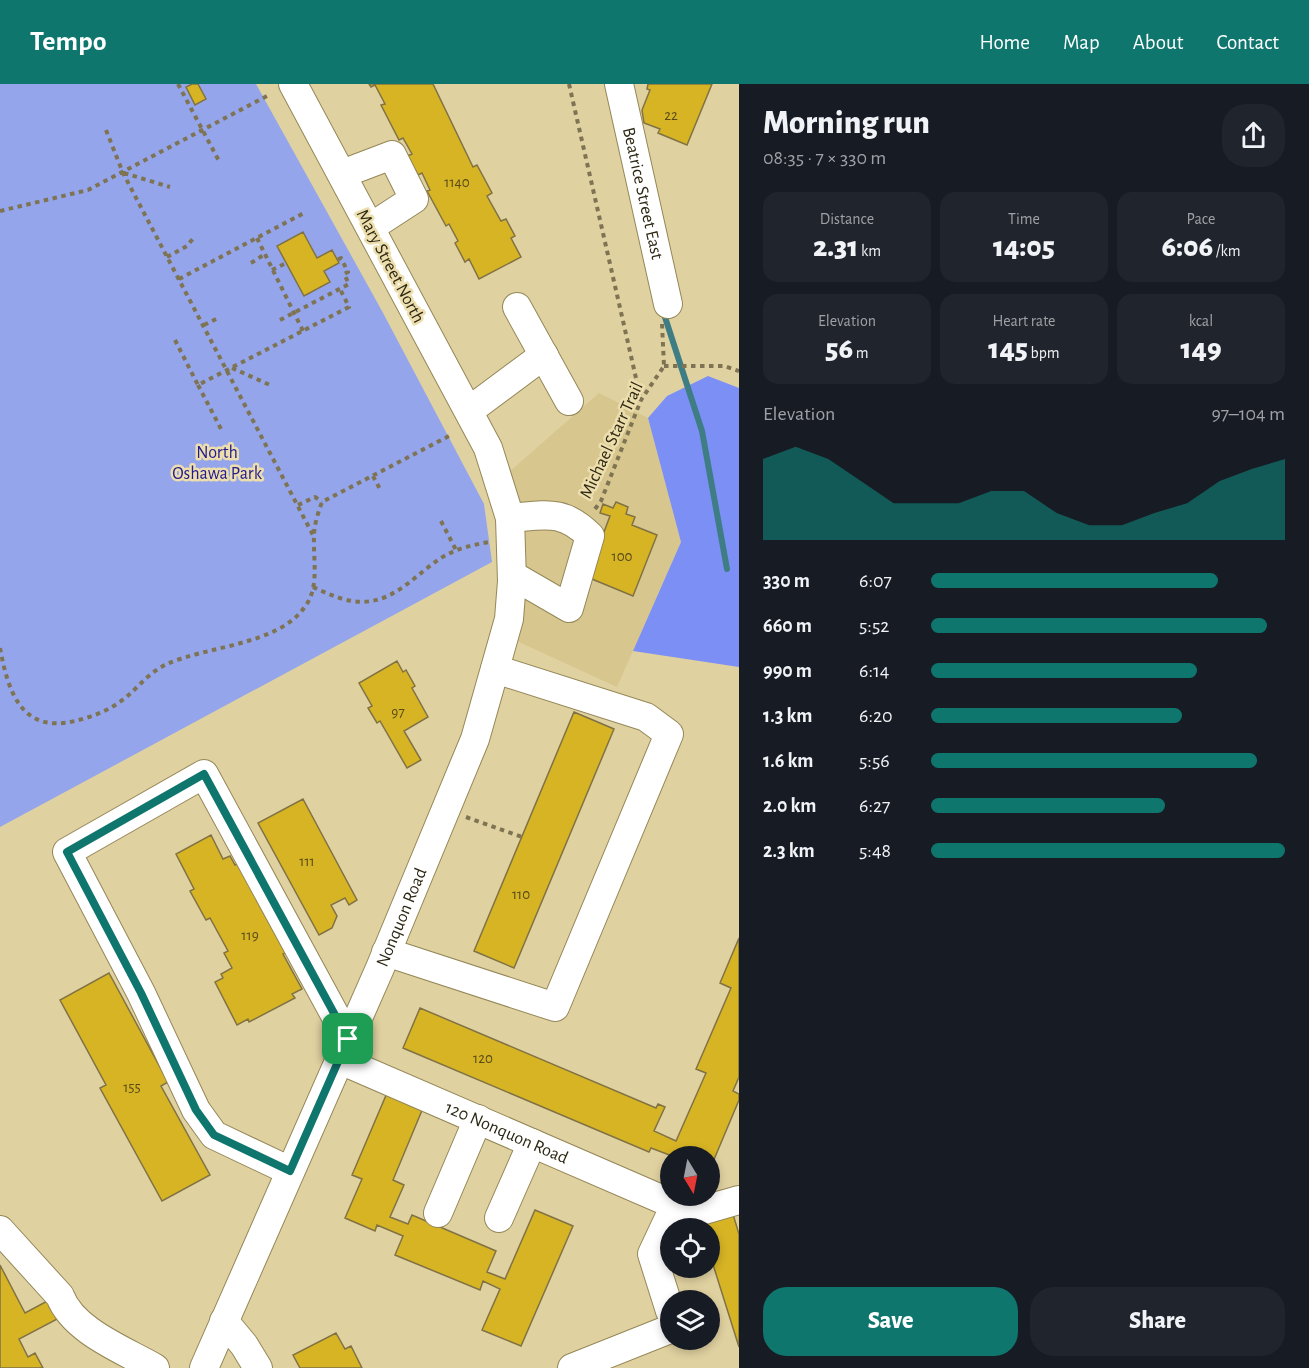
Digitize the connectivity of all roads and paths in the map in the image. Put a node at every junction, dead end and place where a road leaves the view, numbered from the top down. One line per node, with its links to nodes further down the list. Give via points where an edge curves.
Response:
1 (178, 84): 7 (path)
2 (293, 84): 10 (street, Mary Street North)
3 (569, 84): 39 (path)
4 (619, 84): 25 (street, Beatrice Street East)
5 (267, 96): 7 (path)
6 (106, 130): 9 (path)
7 (203, 130): 8 (path); 9 (path)
8 (219, 161)
9 (123, 173): 11 (path); 12 (path, via 88,190); 18 (path)
10 (342, 174): 14 (street, Mary Street North); 14 (street, via 392,155 414,199)
11 (170, 187)
12 (0, 211)
13 (304, 213): 16 (path)
14 (371, 227): 41 (street, Mary Street North)
15 (195, 236): 18 (path, via 188,246)
16 (257, 238): 17 (path); 23 (path)
17 (265, 254): 20 (path); 22 (path)
18 (167, 257): 23 (path)
19 (338, 261): 24 (path, via 341,258 348,272 344,274 349,284)
20 (250, 262)
21 (286, 263): 22 (path)
22 (272, 270): 27 (path)
23 (179, 279): 30 (path)
24 (340, 289): 27 (path); 31 (path, via 349,307)
25 (668, 304): 34 (path, via 661,316)
26 (517, 307): 33 (street)
27 (294, 313): 29 (path); 31 (path)
28 (220, 317): 30 (path)
29 (280, 320)
30 (204, 325): 35 (path)
31 (303, 331): 35 (path)
32 (175, 340): 37 (path)
33 (544, 355): 40 (street); 41 (street)
34 (664, 366): 36 (path, via 724,366); 39 (path, Michael Starr Trail)
35 (230, 368): 37 (path); 38 (path); 48 (path)
36 (739, 371)
37 (198, 385): 42 (path)
38 (270, 385)
39 (641, 400): 50 (path, Michael Starr Trail, via 601,501 591,514)
40 (569, 401)
41 (470, 410): 44 (street, Mary Street North)
42 (221, 429)
43 (451, 435): 45 (path)
44 (488, 448): 49 (street, Nonquon Road)
45 (373, 476): 46 (path); 47 (path)
46 (381, 491)
47 (322, 502): 48 (path, via 315,497); 52 (path)
48 (298, 505): 52 (path)
49 (510, 518): 50 (street, via 546,515); 55 (street, Nonquon Road)
50 (574, 520): 55 (street, via 590,536 569,608)
51 (441, 521): 54 (path)
52 (314, 536): 56 (path)
53 (492, 541): 54 (path)
54 (456, 550): 56 (path, via 383,599 351,601)
55 (512, 574): 58 (street, Nonquon Road, via 509,619)
56 (313, 587): 57 (path, via 297,618 282,628 167,664 147,675 122,701 67,723 49,724 29,716 14,699)
57 (0, 648)
58 (495, 669): 59 (street, Nonquon Road, via 475,740); 61 (street, via 646,717 669,734 555,1007)
59 (446, 809): 60 (path); 61 (street, Nonquon Road)
60 (522, 837)
61 (386, 952): 62 (street, Nonquon Road)
62 (344, 1049): 63 (street, 120 Nonquon Road); 65 (street, Nonquon Road); 65 (street, via 204,774 67,852 141,993 196,1110 214,1135)
63 (478, 1119): 64 (street, 120 Nonquon Road); 72 (street)
64 (532, 1143): 66 (street, 120 Nonquon Road); 73 (street)
65 (290, 1171): 76 (street, Nonquon Road)
66 (660, 1198)
67 (739, 1200): 68 (street, 120 Nonquon Road)
68 (720, 1205)
69 (675, 1206): 75 (street, via 652,1254)
70 (681, 1206): 71 (street, 120 Nonquon Road, via 704,1210)
71 (718, 1206)
72 (438, 1213)
73 (499, 1218)
74 (0, 1230): 78 (street, via 60,1296 65,1310 90,1330)
75 (663, 1290)
76 (224, 1321): 79 (street, Nonquon Road); 80 (street)
77 (660, 1333): 81 (street)
78 (155, 1368)
79 (204, 1368)
80 (258, 1368)
81 (572, 1368)

